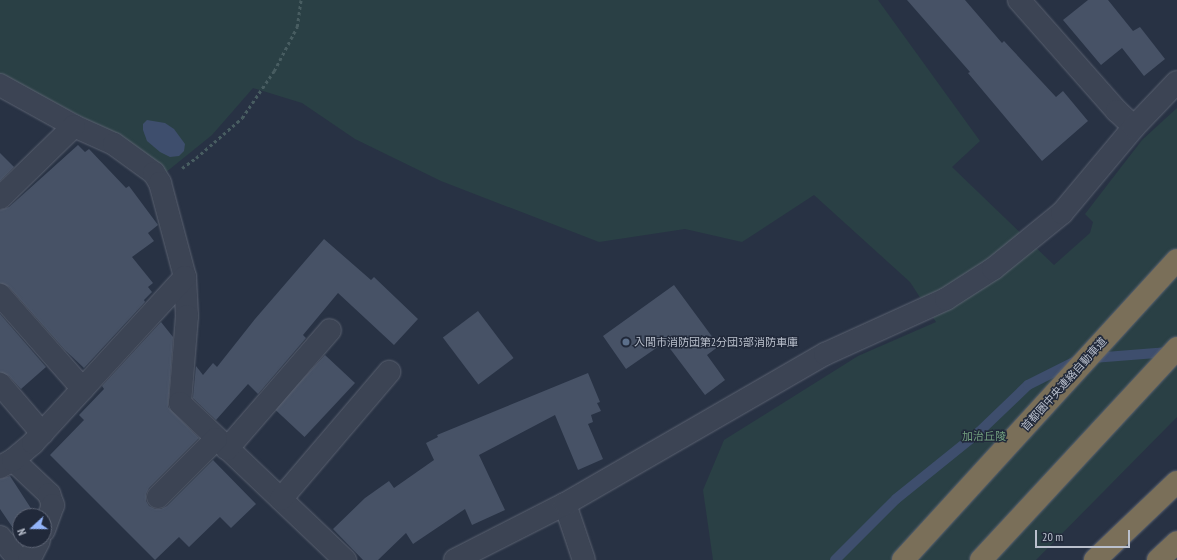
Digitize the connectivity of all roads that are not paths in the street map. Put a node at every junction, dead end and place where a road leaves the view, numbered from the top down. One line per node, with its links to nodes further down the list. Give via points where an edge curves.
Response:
1 (1019, 0): 5 (street)
2 (1177, 82): 5 (street)
3 (0, 85): 4 (street)
4 (74, 126): 6 (street); 8 (street, via 114,144 154,173 160,183)
5 (1134, 127): 21 (street, via 1062,213 993,270 946,299 825,354)
6 (0, 198)
7 (1177, 260): 31 (highway, 首都圏中央連絡自動車道)
8 (185, 277): 14 (street); 16 (street, via 186,316 180,403)
9 (0, 296): 14 (street)
10 (330, 330): 16 (street)
11 (1177, 348): 32 (highway)
12 (389, 372): 20 (street)
13 (0, 384): 15 (street)
14 (83, 389): 15 (street)
15 (42, 433): 17 (street)
16 (222, 444): 19 (street); 20 (street)
17 (6, 464): 22 (street, via 49,494)
18 (1177, 482): 33 (highway)
19 (158, 497)
20 (281, 499): 28 (street)
21 (565, 504): 29 (street); 30 (street)
22 (52, 508)
23 (0, 537): 26 (street)
24 (1177, 542): 34 (highway)
25 (35, 548): 27 (street)
26 (19, 560)
27 (29, 560)
28 (345, 560)
29 (455, 560)
30 (584, 560)
31 (902, 560)
32 (981, 560)
33 (1095, 560)
34 (1158, 560)

